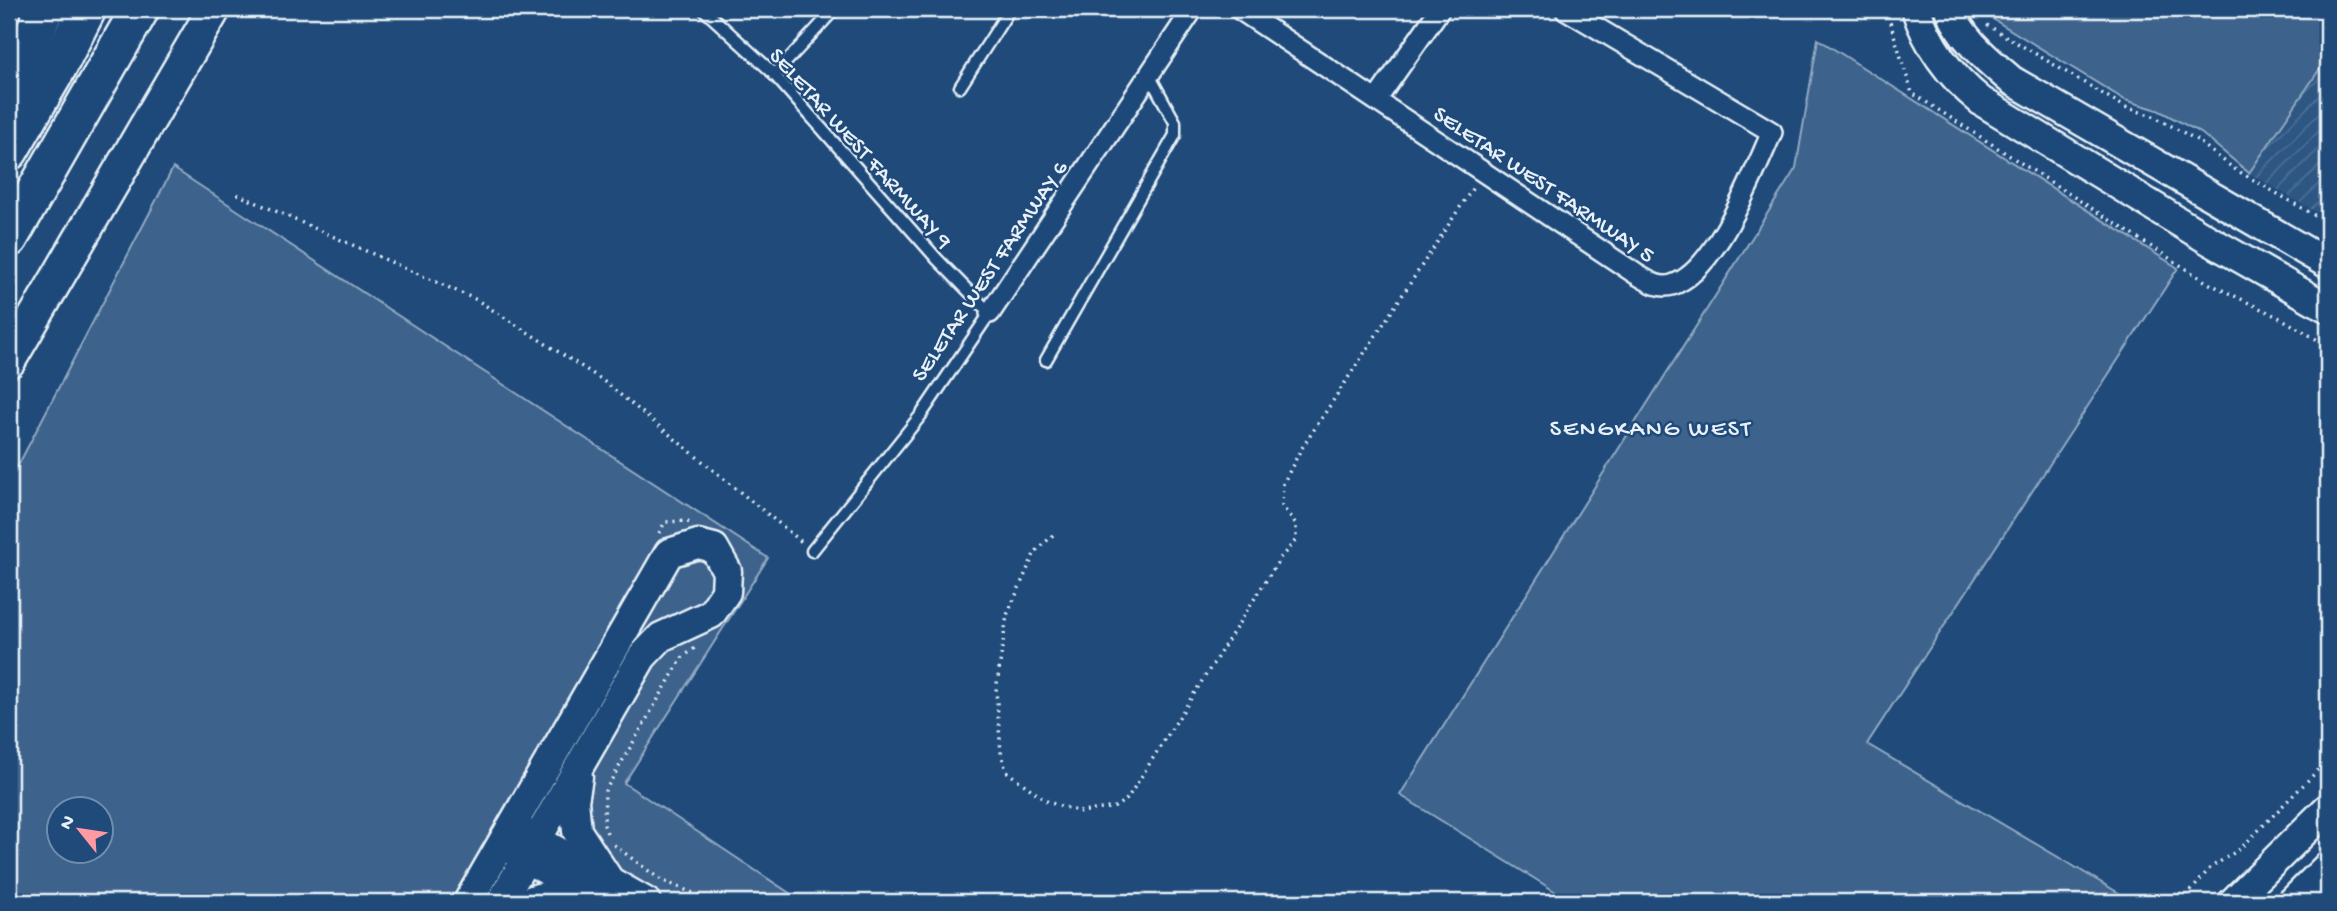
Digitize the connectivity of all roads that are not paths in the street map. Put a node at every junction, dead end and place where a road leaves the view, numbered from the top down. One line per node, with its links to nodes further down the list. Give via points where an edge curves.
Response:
1 (45, 9): 17 (highway)
2 (87, 9): 19 (highway)
3 (140, 9): 20 (highway)
4 (214, 9): 25 (main road)
5 (704, 9): 14 (lane, SELETAR WEST FARMWAY 9)
6 (835, 9): 14 (lane)
7 (1010, 9): 16 (lane)
8 (1193, 9): 15 (street, SELETAR WEST FARMWAY 6)
9 (1239, 9): 18 (street, SELETAR WEST FARMWAY 5)
10 (1440, 9): 18 (street)
11 (1565, 9): 18 (street, SELETAR WEST FARMWAY 5, via 1772,132 1739,206 1712,248 1699,267 1670,285 1656,285 1636,274)
12 (1916, 9): 22 (main road, via 1932,47 1981,101)
13 (1950, 9): 21 (main road, via 1971,43 2011,80)
14 (774, 75): 23 (lane, SELETAR WEST FARMWAY 9)
15 (1149, 75): 23 (street, SELETAR WEST FARMWAY 6); 24 (lane, via 1175,122 1175,135)
16 (960, 87)
17 (9, 88)
18 (1377, 99)
19 (9, 151)
20 (9, 238)
21 (2328, 264)
22 (2328, 308)
23 (990, 313): 26 (lane, SELETAR WEST FARMWAY 6, via 921,415)
24 (1046, 360)
25 (9, 361)
26 (812, 551)
27 (581, 764): 29 (main road, via 642,657 661,637 711,614 726,592 727,571 714,548 698,544 669,553); 30 (main road); 32 (main road, via 574,801 577,831)
28 (2328, 808): 37 (main road)
29 (506, 835): 30 (main road); 33 (main road)
30 (532, 849): 32 (main road); 34 (main road)
31 (2328, 866): 38 (main road)
32 (601, 893): 35 (main road); 36 (main road)
33 (468, 902)
34 (501, 902)
35 (527, 902)
36 (646, 902)
37 (2233, 902)
38 (2292, 902)

